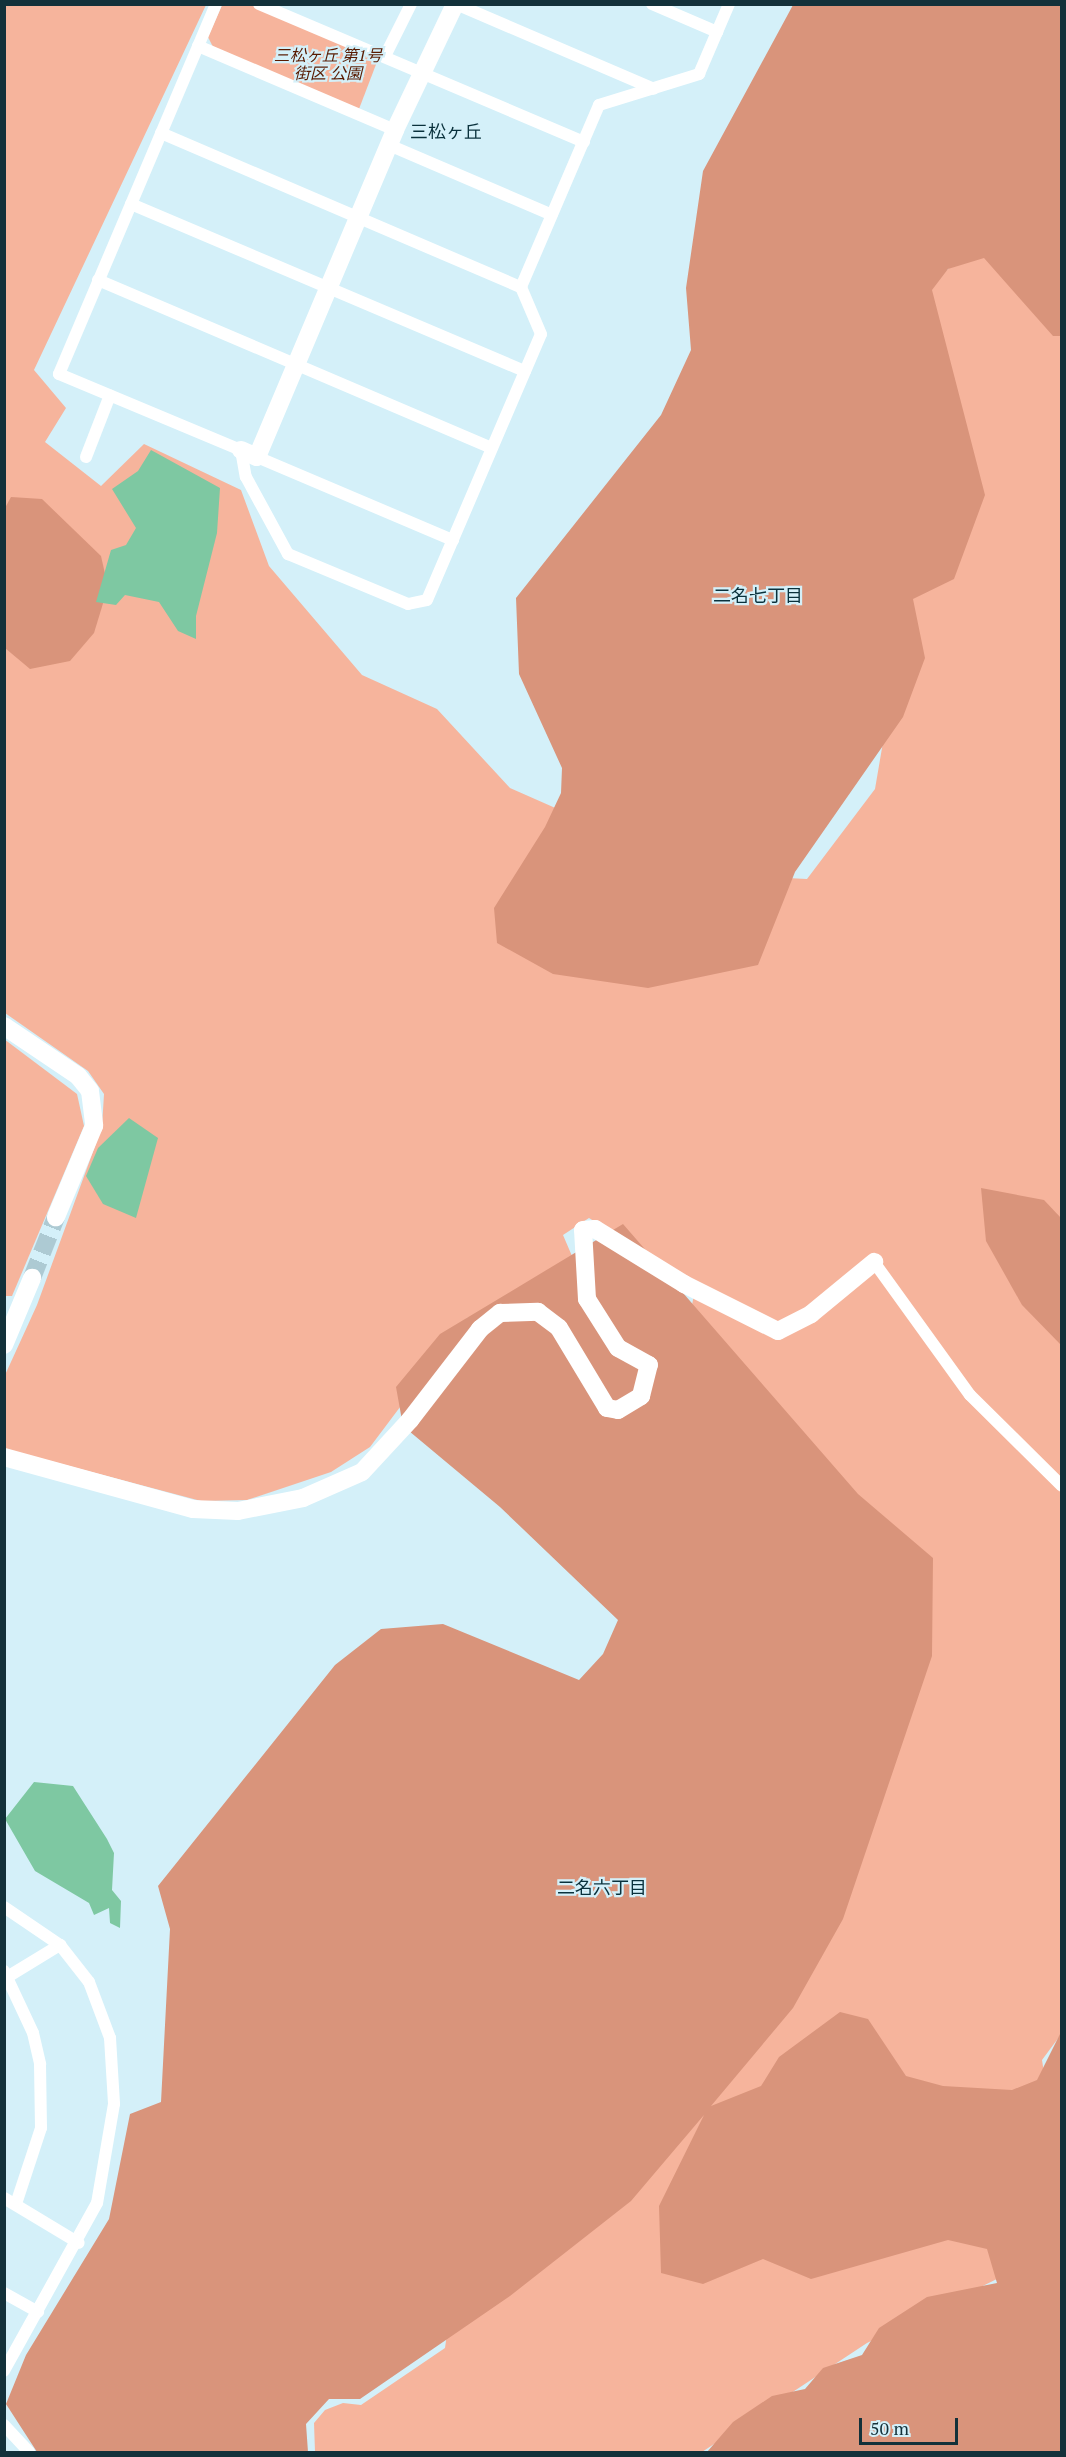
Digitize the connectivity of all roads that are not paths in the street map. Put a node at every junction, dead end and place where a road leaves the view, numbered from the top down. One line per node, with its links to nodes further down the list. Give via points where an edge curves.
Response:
1 (216, 4): 8 (street)
2 (259, 4): 9 (street)
3 (411, 4): 9 (street)
4 (455, 4): 10 (street); 11 (street)
5 (651, 4): 7 (street)
6 (729, 4): 7 (street)
7 (717, 32): 11 (street, via 699,74)
8 (198, 46): 12 (street); 13 (street)
9 (385, 56): 10 (street)
10 (422, 71): 13 (street); 14 (street)
11 (654, 88): 14 (street, via 599,105)
12 (161, 133): 15 (street); 17 (street)
13 (392, 137): 16 (street); 17 (street)
14 (584, 142): 16 (street)
15 (131, 204): 18 (street); 20 (street)
16 (552, 215): 19 (street)
17 (359, 218): 19 (street); 20 (street)
18 (98, 280): 21 (street); 23 (street, via 58,374)
19 (521, 287): 22 (street, via 541,334)
20 (328, 288): 21 (street); 22 (street)
21 (296, 365): 24 (street); 25 (street)
22 (525, 371): 24 (street)
23 (110, 395): 25 (street); 26 (street)
24 (492, 448): 27 (street)
25 (249, 453): 27 (street); 27 (street, via 246,477 288,554 408,604 427,600)
26 (86, 457)
27 (453, 540)
28 (4, 1026): 29 (street, via 78,1076 90,1091 94,1126)
29 (56, 1217)
30 (874, 1262): 33 (street, via 811,1314 778,1331 684,1284 595,1229 583,1230 587,1299 618,1348 649,1365 641,1396 618,1410 607,1408 592,1391 559,1328 538,1312 500,1313 480,1329 370,1465 345,1483 303,1498 238,1511 193,1509); 34 (street, via 970,1395)
31 (32, 1278): 32 (street)
32 (4, 1345)
33 (4, 1457)
34 (1062, 1486)
35 (4, 1907): 36 (street)
36 (60, 1945): 37 (street); 39 (street, via 95,1994 110,2038 113,2072 107,2167)
37 (6, 1975): 38 (street, via 33,2034 41,2076 41,2128)
38 (10, 2201): 39 (street)
39 (79, 2242): 41 (street)
40 (4, 2293): 41 (street)
41 (38, 2312): 42 (street)
42 (4, 2371)
43 (4, 2426): 44 (street)
44 (29, 2452)

